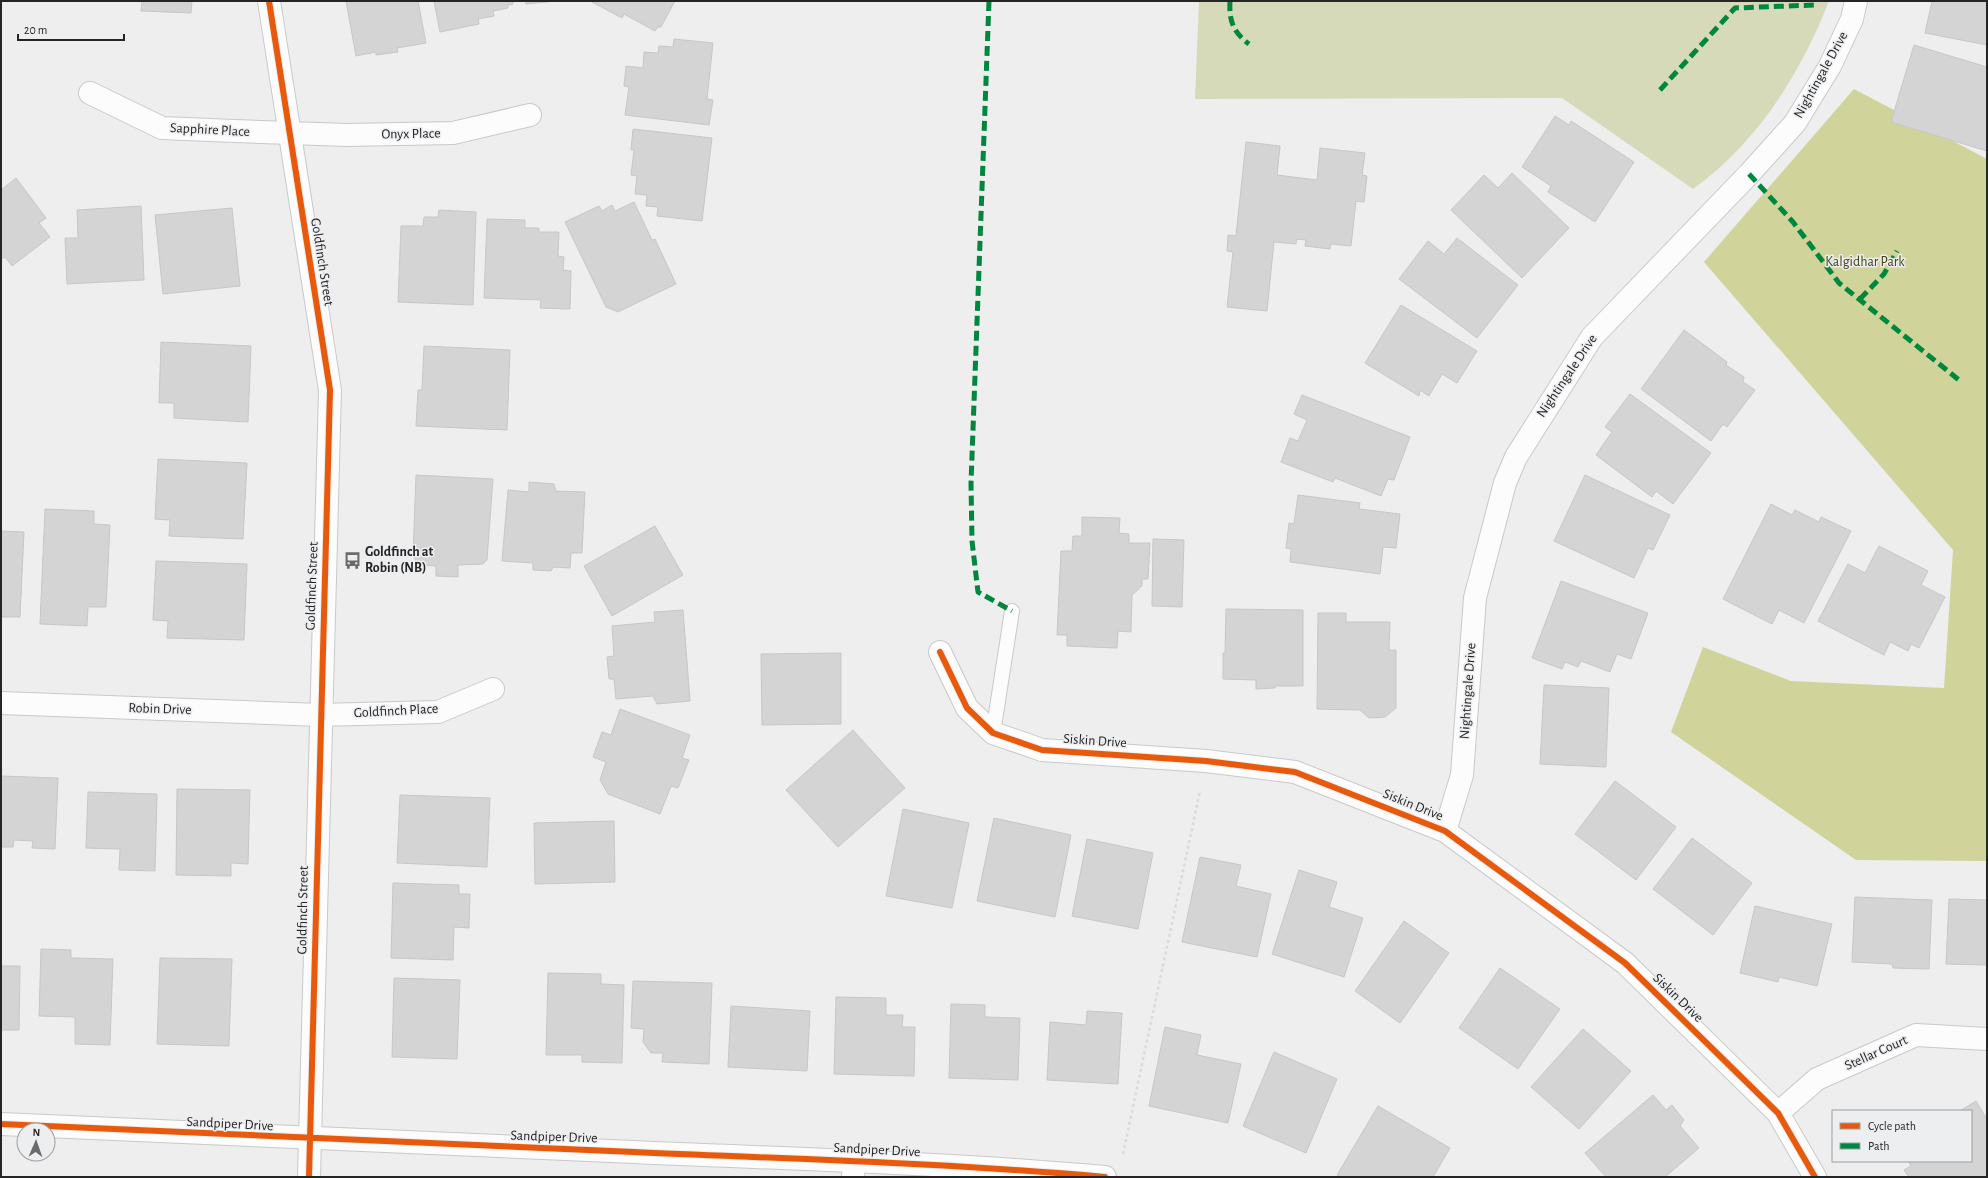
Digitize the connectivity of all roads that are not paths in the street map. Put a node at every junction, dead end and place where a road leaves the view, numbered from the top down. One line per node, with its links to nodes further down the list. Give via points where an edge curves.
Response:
1 (269, 1): 5 (street, Goldfinch Street)
2 (1856, 1): 12 (street, Nightingale Drive, via 1852,19 1830,66 1795,123 1592,337 1516,457 1505,483 1475,598 1462,775)
3 (90, 93): 5 (street, Sapphire Place, via 162,128)
4 (530, 115): 5 (street, Onyx Place, via 453,133)
5 (290, 134): 10 (street, Goldfinch Street, via 330,390)
6 (1012, 611): 11 (lane)
7 (940, 652): 11 (street, Siskin Drive, via 967,708)
8 (493, 689): 10 (street, Goldfinch Place, via 438,712)
9 (1, 703): 10 (street, Robin Drive)
10 (320, 714): 16 (street, Goldfinch Street)
11 (993, 733): 12 (street, Siskin Drive, via 1042,750 1206,761 1295,772)
12 (1445, 831): 14 (street, Siskin Drive, via 1625,963)
13 (1987, 1039): 14 (street, Stellar Court, via 1916,1035 1817,1079)
14 (1778, 1113): 20 (street, Siskin Drive)
15 (1, 1124): 16 (street, Sandpiper Drive)
16 (309, 1139): 17 (street, Sandpiper Drive); 18 (street, Goldfinch Street)
17 (853, 1169): 19 (street, Sandpiper Drive, via 1015,1169)
18 (309, 1177)
19 (1105, 1177)
20 (1815, 1177)

